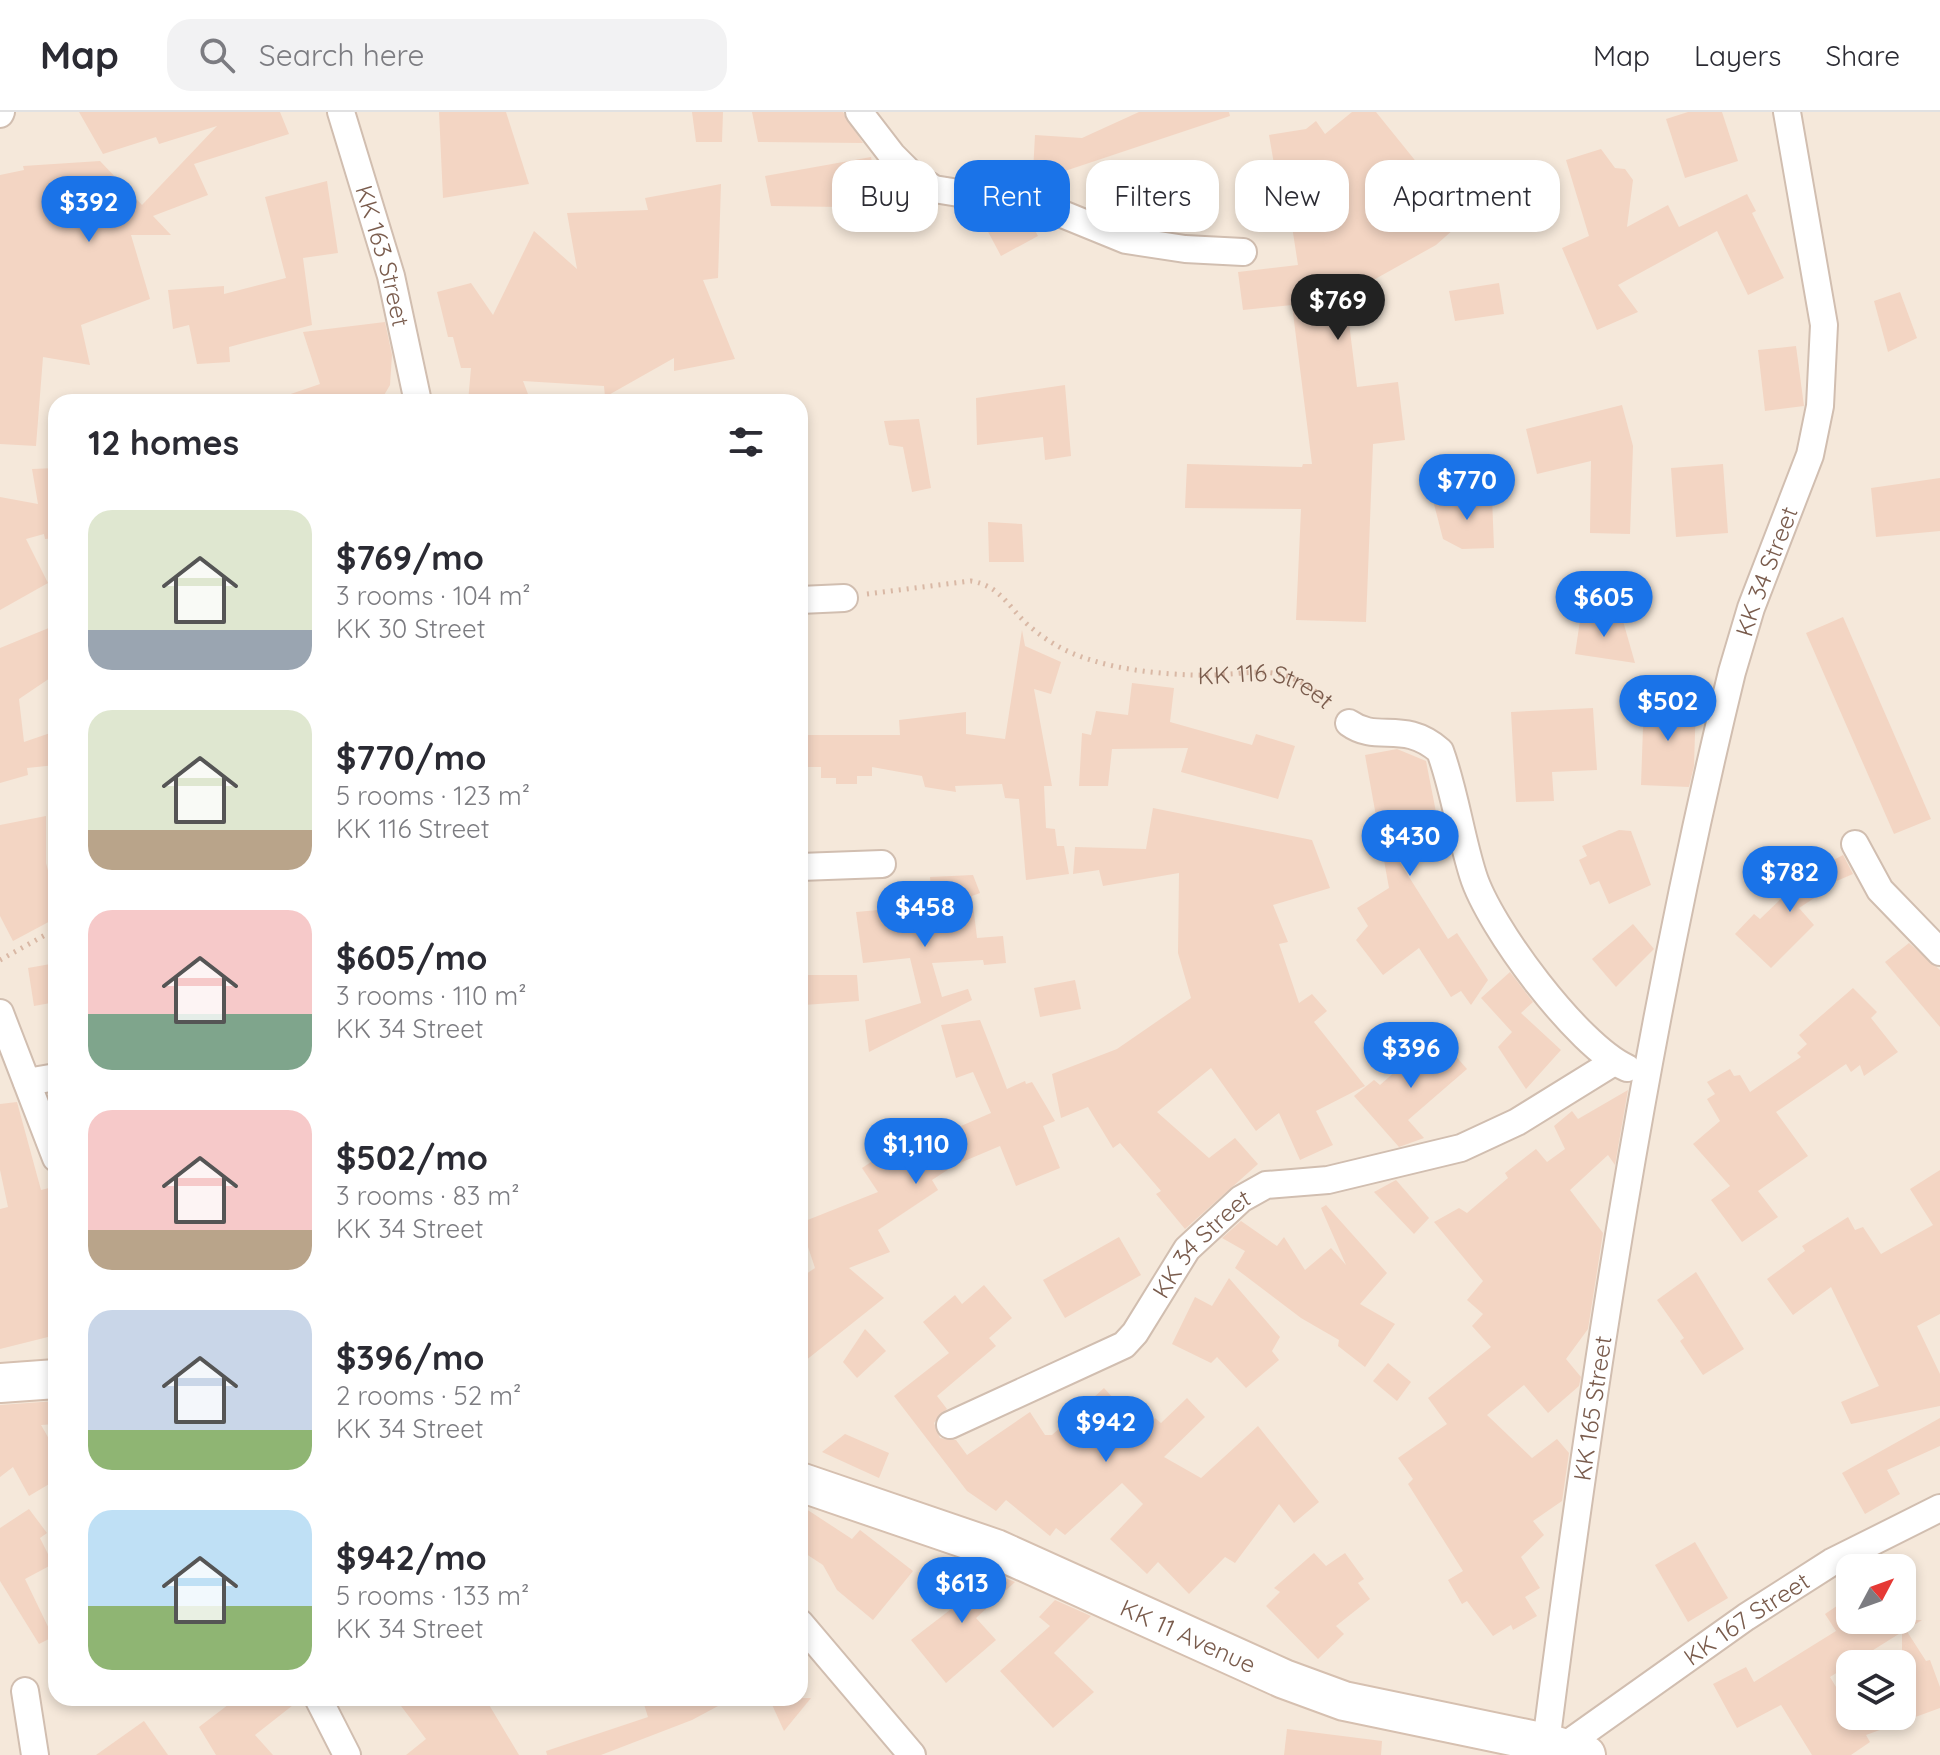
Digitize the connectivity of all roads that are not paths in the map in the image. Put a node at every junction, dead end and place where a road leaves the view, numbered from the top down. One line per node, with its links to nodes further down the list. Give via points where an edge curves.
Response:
1 (341, 112): 5 (street, KK 163 Street, via 391,276)
2 (859, 112): 4 (street, via 892,155 934,189 1045,207 1126,240)
3 (1787, 112): 15 (street, KK 34 Street, via 1824,325 1820,406 1810,455 1732,672)
4 (1243, 252)
5 (416, 394)
6 (844, 598): 7 (street)
7 (808, 600)
8 (1349, 723): 14 (street, KK 116 Street, via 1369,733 1394,730 1425,738 1440,751 1474,878 1495,921 1518,957)
9 (1855, 844): 12 (street, via 1880,890)
10 (882, 864): 11 (street)
11 (808, 867)
12 (1940, 952)
13 (0, 1013): 17 (street)
14 (1614, 1062): 15 (street, KK 116 Street); 21 (street, KK 34 Street, via 1517,1122 1461,1148 1328,1180 1266,1185 1241,1199 1187,1249 1124,1345)
15 (1645, 1076): 27 (street, KK 165 Street, via 1596,1371)
16 (48, 1078): 17 (street)
17 (27, 1082): 18 (street)
18 (48, 1137)
19 (48, 1380): 20 (main road)
20 (0, 1383)
21 (950, 1425)
22 (808, 1485): 27 (main road, KK 11 Avenue, via 996,1549 1344,1701)
23 (1940, 1508): 27 (street, KK 167 Street, via 1832,1562 1746,1617)
24 (808, 1632): 30 (street)
25 (25, 1691): 28 (street)
26 (322, 1706): 29 (street)
27 (1564, 1750)
28 (35, 1755)
29 (347, 1755)
30 (912, 1755)

